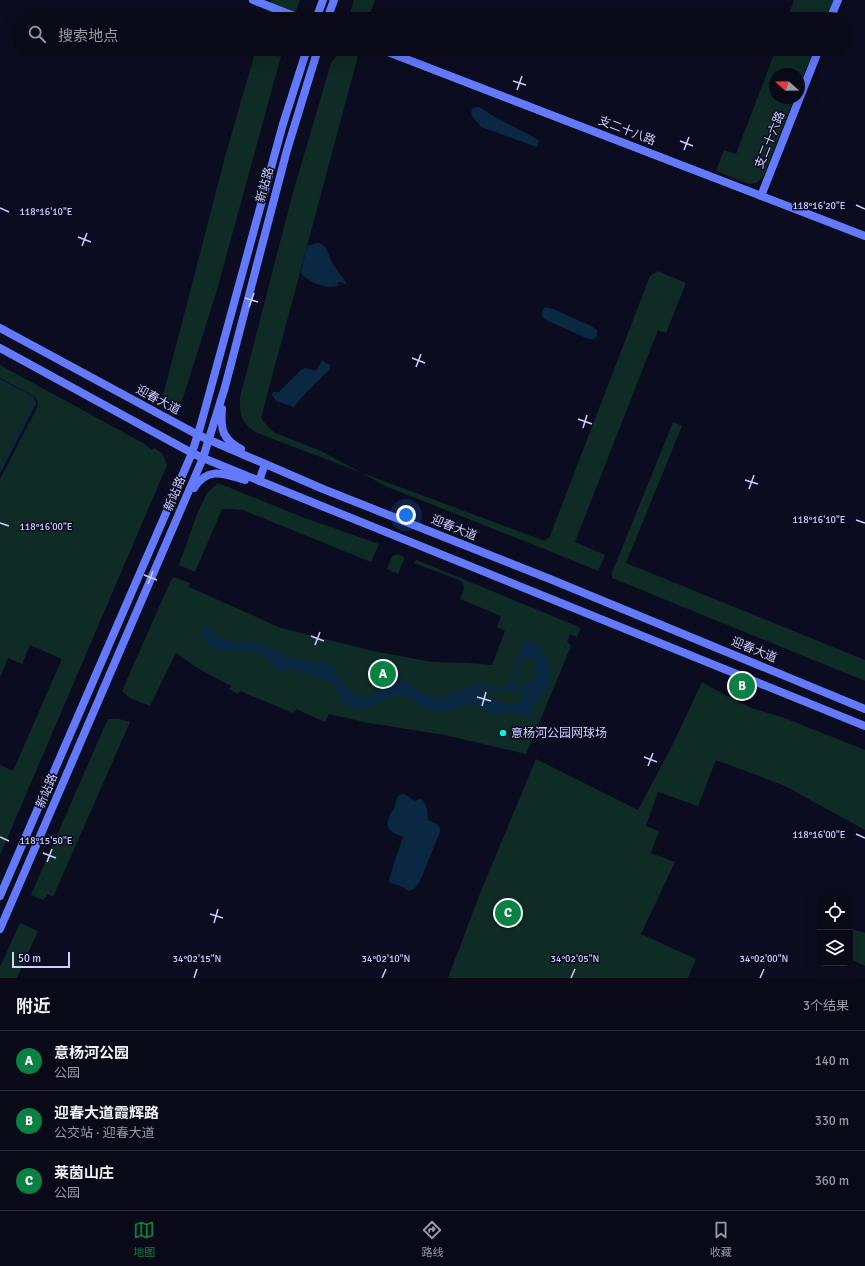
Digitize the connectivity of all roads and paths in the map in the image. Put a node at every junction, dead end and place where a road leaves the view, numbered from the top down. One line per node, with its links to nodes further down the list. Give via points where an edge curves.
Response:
1 (253, 0): 5 (street)
2 (323, 0): 6 (street)
3 (334, 0): 7 (street)
4 (838, 0): 8 (street)
5 (284, 12)
6 (319, 12)
7 (330, 12)
8 (833, 12)
9 (305, 56): 18 (street, 新站路, via 283,124)
10 (316, 56): 17 (street, 新站路, via 287,150)
11 (398, 56): 13 (street, 支二十八路)
12 (816, 56): 13 (street, 支二十六路)
13 (761, 196): 14 (street, 支二十八路)
14 (865, 236)
15 (0, 328): 18 (street, 迎春大道)
16 (0, 348): 20 (street)
17 (225, 387): 19 (street, 新站路); 24 (street, via 222,430 225,437 233,445)
18 (198, 435): 19 (street, 迎春大道); 20 (street, 新站路)
19 (210, 440): 21 (street, 新站路); 22 (street, 迎春大道)
20 (192, 453): 21 (street); 29 (street, 新站路)
21 (203, 458): 23 (street); 25 (street, 新站路)
22 (265, 464): 23 (street); 24 (street, 迎春大道)
23 (259, 480): 26 (street)
24 (323, 489): 27 (street, 迎春大道)
25 (183, 506): 26 (street, via 199,481 206,476 223,473); 30 (street, 新站路)
26 (328, 508): 28 (street)
27 (865, 709)
28 (865, 726)
29 (0, 896)
30 (0, 929)

